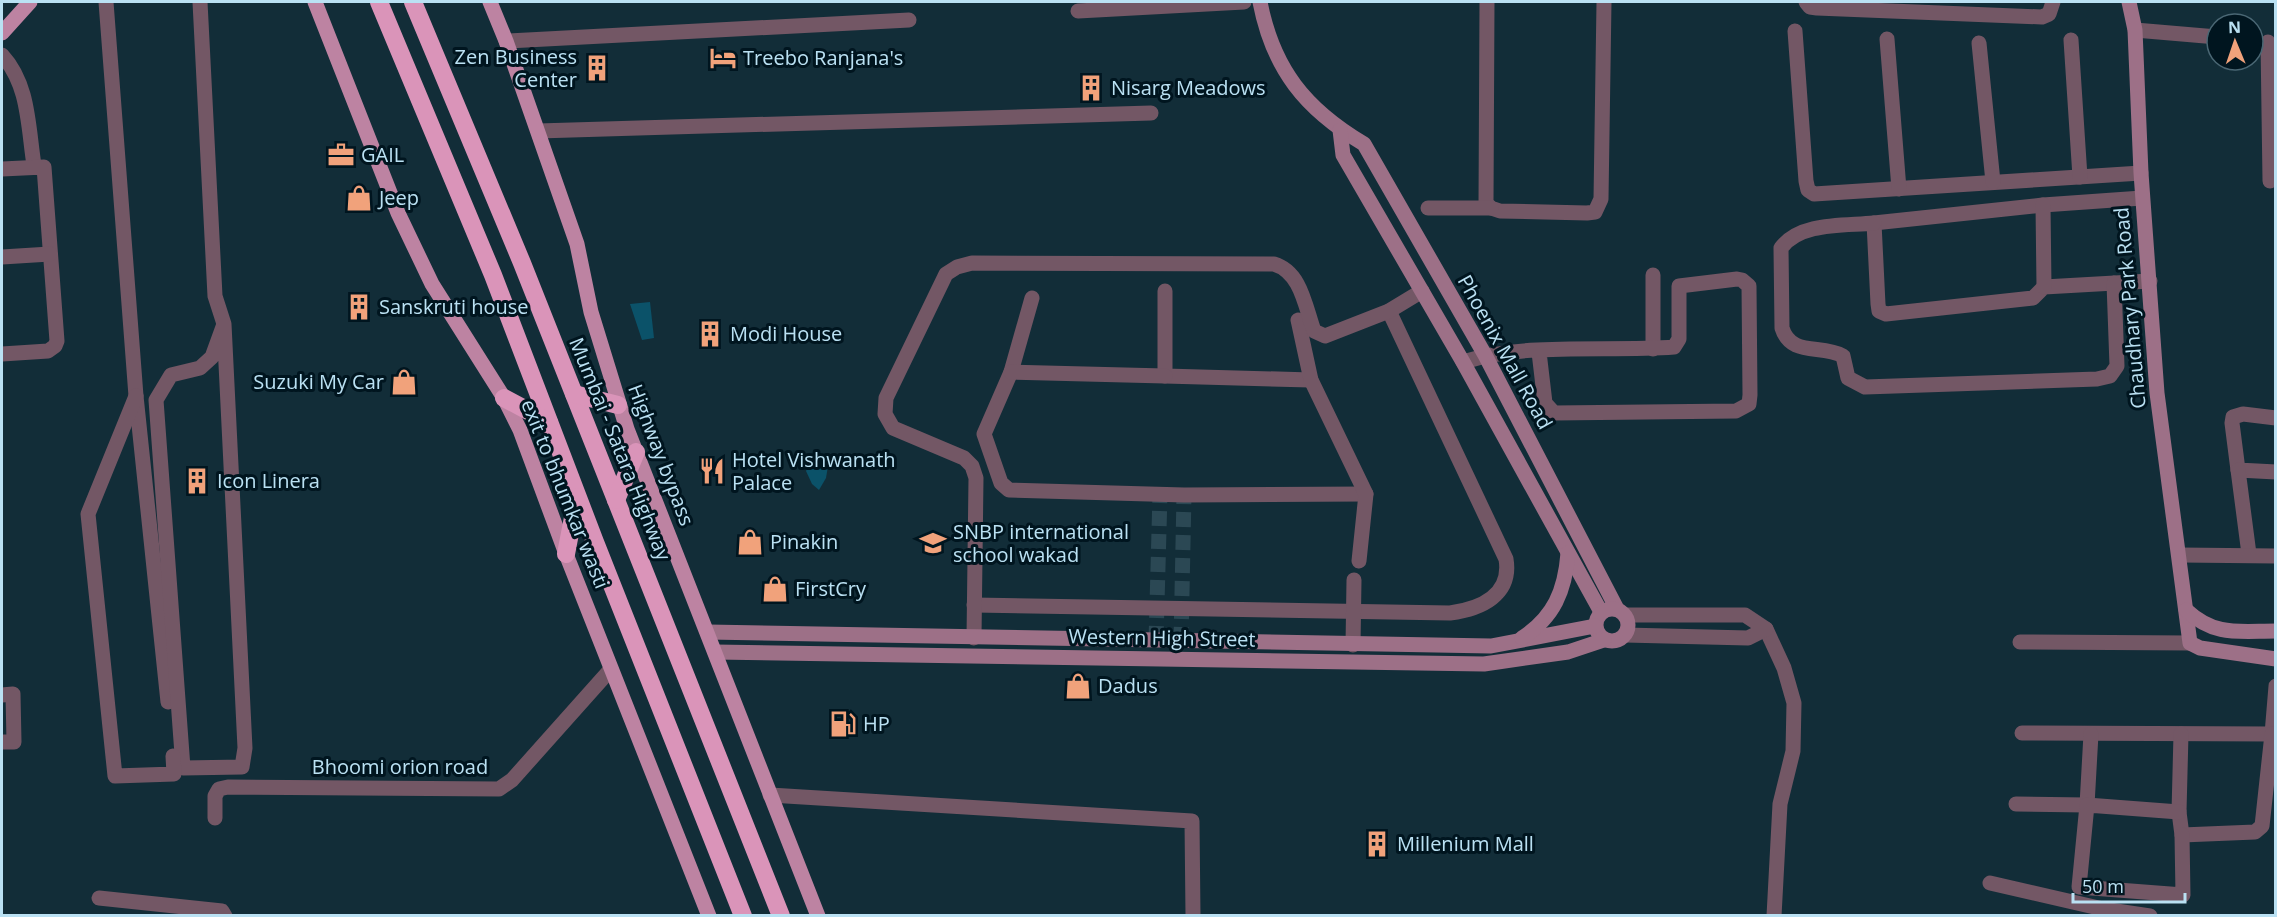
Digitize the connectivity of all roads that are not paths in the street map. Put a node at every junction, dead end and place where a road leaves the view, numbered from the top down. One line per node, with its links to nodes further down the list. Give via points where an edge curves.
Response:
1 (30, 2): 19 (main road)
2 (106, 2): 63 (street)
3 (200, 2): 53 (street, via 215,296)
4 (315, 2): 64 (main road, exit to bhumkar wasti, via 398,213 424,268)
5 (379, 2): 67 (highway, via 493,275)
6 (413, 2): 62 (highway, Mumbai - Satara Highway)
7 (490, 2): 23 (main road, Highway bypass)
8 (1244, 2): 15 (street)
9 (1260, 2): 28 (street, Phoenix Mall Road, via 1266,34 1281,65)
10 (1487, 2): 40 (street, via 1484,194)
11 (1604, 2): 40 (street, via 1600,207 1587,213)
12 (1806, 2): 13 (street, via 1816,8 2042,17 2049,14)
13 (2053, 2)
14 (2129, 2): 17 (street, Chaudhary Park Road)
15 (1078, 11)
16 (909, 20): 23 (street)
17 (2135, 30): 20 (street); 32 (street, Chaudhary Park Road)
18 (1796, 31): 36 (street, via 1808,190 1821,195)
19 (2, 33)
20 (2205, 36)
21 (1887, 39): 36 (street)
22 (2071, 40): 33 (street)
23 (506, 41): 29 (main road, Highway bypass)
24 (2265, 41): 35 (street)
25 (1979, 43): 34 (street)
26 (2, 55): 30 (street, via 16,72 23,90)
27 (1151, 113): 29 (street)
28 (1340, 130): 49 (street, via 1343,155); 57 (street, Phoenix Mall Road, via 1364,144)
29 (538, 131): 65 (main road, Highway bypass, via 578,244 591,312)
30 (34, 165): 31 (street); 42 (street, via 42,165 44,170)
31 (2, 169)
32 (2141, 172): 33 (street); 37 (street, Chaudhary Park Road)
33 (2080, 177): 34 (street)
34 (1993, 182): 36 (street)
35 (2270, 182)
36 (1899, 189)
37 (2142, 198): 38 (street); 45 (street, Chaudhary Park Road)
38 (2043, 205): 41 (street); 47 (street)
39 (1428, 208): 40 (street)
40 (1491, 208)
41 (1874, 222): 46 (street, via 1803,230 1781,248 1785,339 1797,348 1842,356 1848,378 1865,387 2110,376 2116,366); 47 (street, via 1878,303 1880,311 1886,314 2033,298)
42 (50, 254): 43 (street); 56 (street, via 55,346 48,351)
43 (2, 257)
44 (1653, 275): 54 (street)
45 (2150, 280): 46 (street); 79 (street, Chaudhary Park Road, via 2157,393)
46 (2114, 282): 47 (street)
47 (2044, 287)
48 (1165, 291): 60 (street)
49 (1422, 291): 51 (street); 58 (street)
50 (1032, 298): 59 (street)
51 (1389, 310): 83 (street, via 1320,335 1314,331 1295,277 1274,264 972,263 946,274 886,398 885,414 893,429 964,458 972,466 976,478); 85 (street, via 1506,559 1508,571 1492,601 1465,611)
52 (1298, 320): 61 (street)
53 (224, 324): 53 (street, via 212,357 200,368 171,375 156,400 183,768 242,767 245,748)
54 (1653, 349): 55 (street); 55 (street, via 1679,343 1679,286 1737,279 1749,286 1750,395 1749,404 1736,411 1554,413 1545,403)
55 (1539, 352): 57 (street)
56 (2, 354)
57 (1485, 355): 58 (street); 69 (street, Phoenix Mall Road)
58 (1463, 362): 71 (street)
59 (1011, 372): 60 (street); 73 (street, via 984,434 1001,483 1009,490 1184,495)
60 (1165, 376): 61 (street)
61 (1311, 380): 73 (street)
62 (574, 394): 65 (highway); 75 (highway, Mumbai - Satara Highway)
63 (136, 396): 63 (street, via 88,514 115,776 174,774)
64 (504, 398): 67 (highway); 77 (main road, exit to bhumkar wasti, via 520,430)
65 (618, 405): 68 (main road, Highway bypass)
66 (2276, 418): 70 (street, via 2243,414 2233,417)
67 (549, 422): 74 (highway)
68 (636, 452): 75 (highway); 90 (main road, Highway bypass)
69 (1540, 462): 71 (street); 86 (street, Phoenix Mall Road)
70 (2238, 470): 72 (street); 78 (street)
71 (1523, 471): 76 (street)
72 (2276, 472)
73 (1366, 494): 81 (street)
74 (577, 495): 77 (highway); 124 (highway)
75 (616, 500): 125 (highway, Mumbai - Satara Highway)
76 (1568, 553): 87 (street); 97 (street, via 1560,598 1548,617)
77 (566, 554): 106 (main road, exit to bhumkar wasti)
78 (2249, 554): 79 (street); 80 (street)
79 (2180, 555): 84 (street, Chaudhary Park Road)
80 (2276, 556)
81 (1359, 561)
82 (1354, 580): 85 (street)
83 (974, 605): 85 (street); 93 (street)
84 (2186, 610): 89 (street, via 2201,624 2222,630); 98 (street, Chaudhary Park Road)
85 (1353, 612): 100 (street)
86 (1621, 612): 87 (street); 88 (street, via 1745,615); 92 (street, via 1628,625)
87 (1598, 619): 94 (street); 97 (street, Western High Street)
88 (1766, 629): 92 (street, via 1748,638); 128 (street, via 1784,668 1794,703 1794,751 1780,804)
89 (2276, 631)
90 (708, 632): 91 (street, Western High Street); 101 (main road, Highway bypass)
91 (861, 635): 93 (street, Western High Street); 102 (street)
92 (1625, 635): 94 (street, via 1615,641)
93 (974, 638): 95 (street, Western High Street)
94 (1604, 639): 105 (street, Western High Street, via 1568,652 1491,664)
95 (1167, 642): 99 (street, Western High Street); 103 (street)
96 (2020, 642): 98 (street)
97 (1514, 643): 100 (street, Western High Street)
98 (2190, 643): 104 (street, via 2200,648)
99 (1321, 644): 100 (street, Western High Street); 105 (street)
100 (1353, 645)
101 (715, 652): 102 (street, Western High Street); 114 (main road, Highway bypass)
102 (861, 654): 103 (street, Western High Street)
103 (1167, 659): 105 (street, Western High Street)
104 (2276, 659)
105 (1320, 662)
106 (611, 669): 118 (street, Bhoomi orion road, via 512,780 499,789 219,789 215,796); 123 (main road, exit to bhumkar wasti)
107 (2276, 687): 112 (street)
108 (2, 695): 113 (street, via 13,694 14,742)
109 (2022, 733): 110 (street)
110 (2091, 734): 111 (street); 116 (street)
111 (2181, 734): 112 (street); 117 (street)
112 (2272, 734): 119 (street, via 2262,826 2255,832)
113 (2, 742)
114 (770, 795): 126 (main road, Highway bypass); 127 (street, via 1192,821)
115 (2016, 804): 116 (street)
116 (2087, 805): 117 (street); 119 (street, via 2079,887 2183,895)
117 (2179, 812): 119 (street)
118 (215, 818)
119 (2182, 835)
120 (1990, 883): 129 (street)
121 (99, 898): 122 (street, via 222,911)
122 (225, 915)
123 (709, 915)
124 (743, 915)
125 (781, 915)
126 (818, 915)
127 (1193, 915)
128 (1774, 915)
129 (2146, 915)

